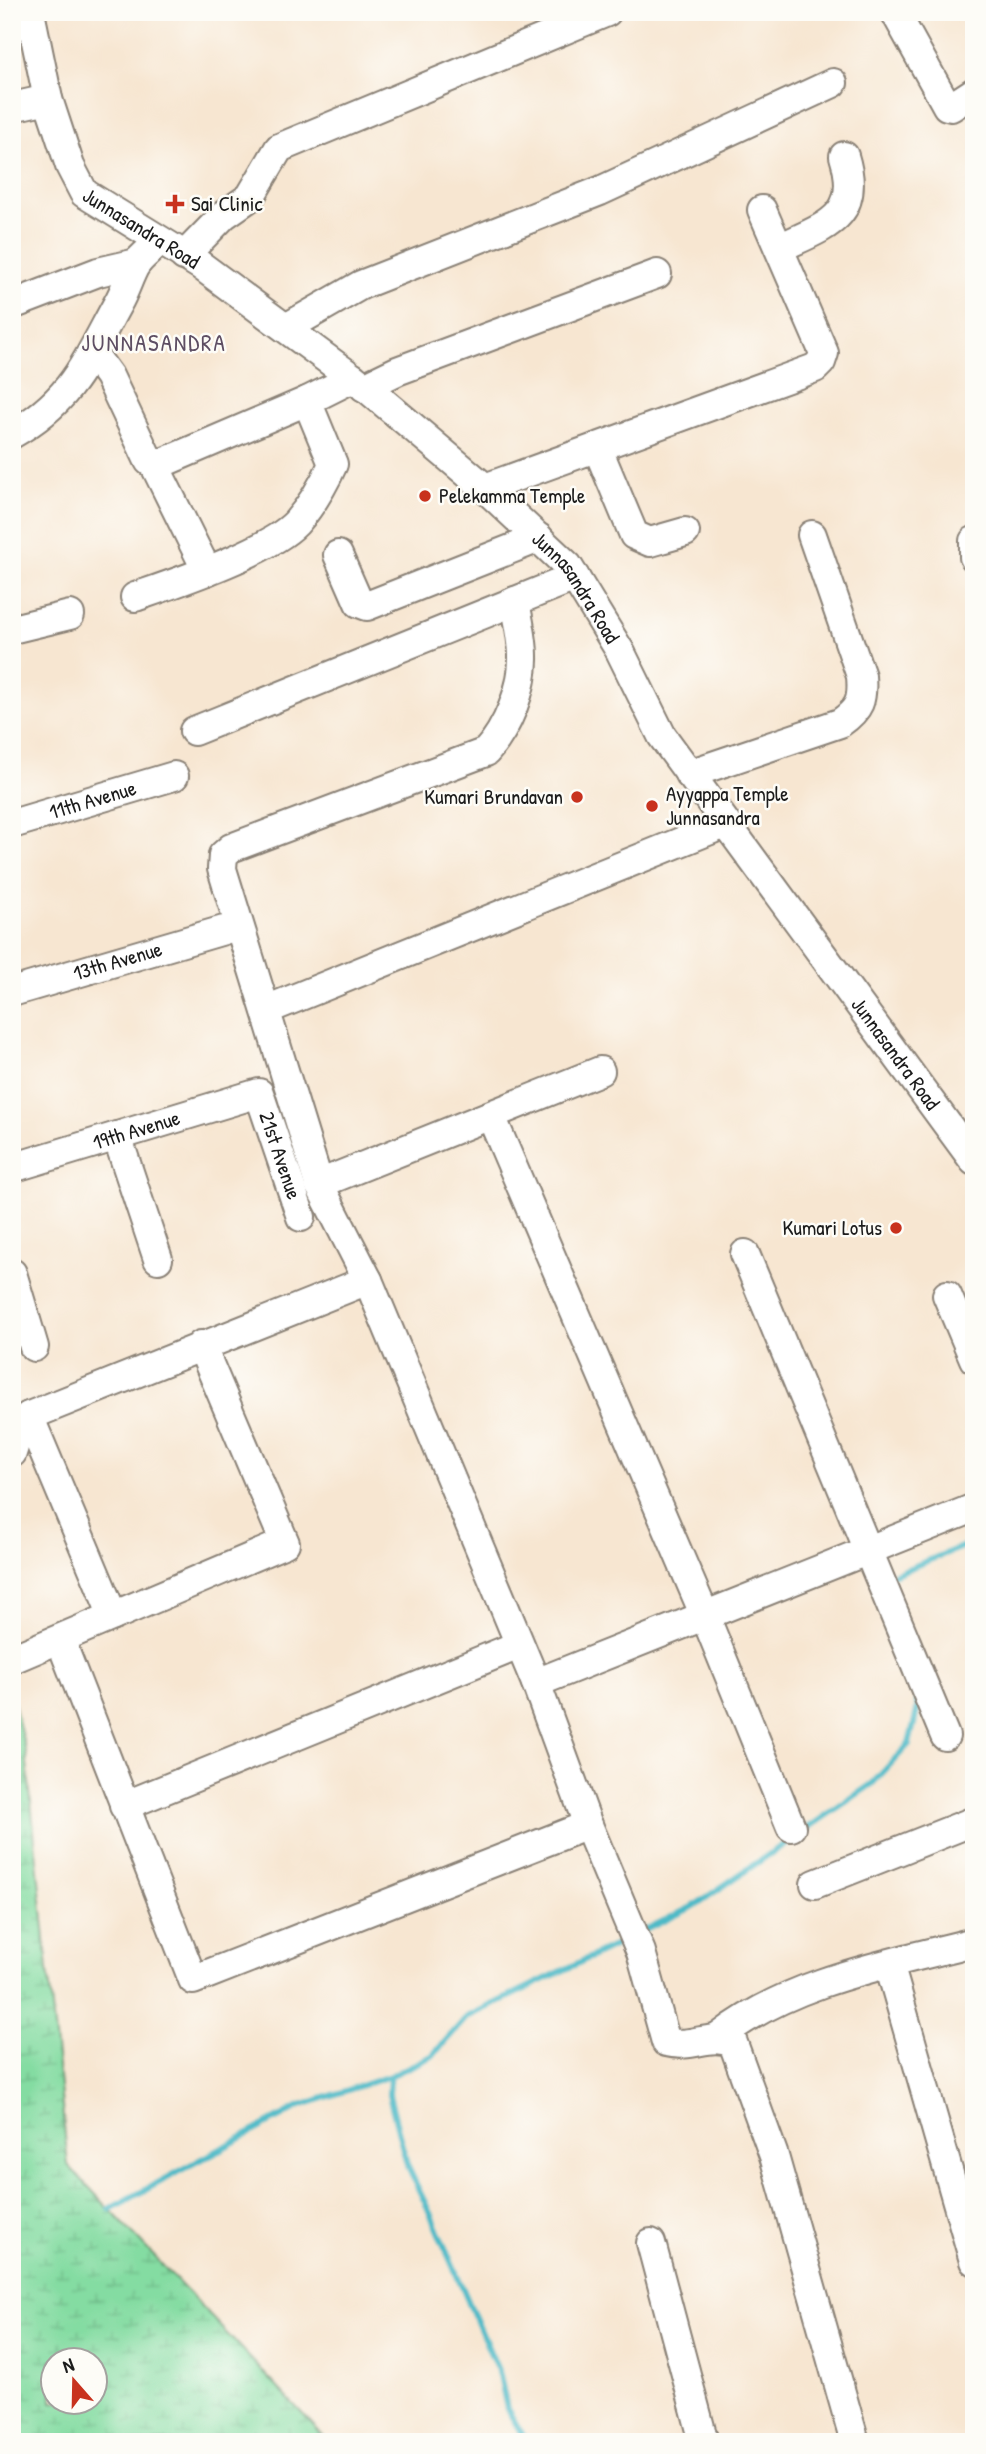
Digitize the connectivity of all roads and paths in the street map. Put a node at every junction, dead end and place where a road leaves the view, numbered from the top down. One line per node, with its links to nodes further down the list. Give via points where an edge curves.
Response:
1 (30, 12): 6 (street, Junnasandra Road)
2 (607, 12): 12 (street, via 279,148 250,197)
3 (895, 12): 5 (street, via 948,107)
4 (833, 83): 16 (street, via 600,191 361,285)
5 (974, 92)
6 (48, 99): 7 (street); 10 (street, Junnasandra Road, via 84,193)
7 (12, 107)
8 (844, 156): 11 (street, via 851,180 842,212 823,227)
9 (762, 210): 11 (street)
10 (159, 241): 12 (street, Junnasandra Road); 13 (street)
11 (779, 248): 21 (street, via 824,353 821,362)
12 (184, 256): 16 (street, Junnasandra Road)
13 (137, 263): 15 (street, via 98,272); 17 (street)
14 (657, 274): 18 (street)
15 (12, 305)
16 (286, 328): 18 (street, Junnasandra Road)
17 (93, 354): 20 (street, via 47,413); 22 (street)
18 (358, 383): 19 (street); 23 (street, Junnasandra Road)
19 (307, 401): 22 (street); 30 (street, via 333,464 325,481 295,523)
20 (12, 434)
21 (597, 447): 23 (street); 24 (street, via 634,536 650,542)
22 (155, 466): 30 (street)
23 (485, 488): 26 (street, Junnasandra Road)
24 (685, 531)
25 (812, 535): 37 (street, via 861,676 857,711 840,723)
26 (539, 538): 28 (street, via 367,606 359,603); 31 (street, Junnasandra Road)
27 (974, 541): 29 (street)
28 (338, 555)
29 (974, 557)
30 (207, 571): 32 (street)
31 (575, 576): 33 (street); 37 (street, Junnasandra Road, via 620,651 662,736)
32 (135, 597)
33 (515, 601): 36 (street); 43 (street, via 523,658 518,689 499,738 486,752 231,848 223,855 222,869)
34 (70, 615): 35 (street)
35 (12, 629)
36 (194, 731)
37 (689, 774): 40 (street, Junnasandra Road)
38 (174, 776): 39 (street, 11th Avenue)
39 (12, 824)
40 (725, 824): 43 (street); 48 (street, Junnasandra Road)
41 (224, 930): 42 (street, 13th Avenue)
42 (12, 992)
43 (266, 1010): 50 (street)
44 (600, 1071): 46 (street)
45 (259, 1093): 47 (street, 19th Avenue); 51 (street, 21st Avenue)
46 (491, 1116): 50 (street); 65 (street)
47 (117, 1136): 49 (street, 19th Avenue); 53 (street)
48 (974, 1161)
49 (12, 1168)
50 (319, 1184): 55 (street)
51 (301, 1217)
52 (745, 1254): 63 (street)
53 (158, 1259)
54 (12, 1273): 58 (street)
55 (368, 1280): 57 (street); 67 (street)
56 (947, 1294): 59 (street)
57 (201, 1345): 60 (street); 64 (street, via 285,1544)
58 (34, 1347)
59 (974, 1359)
60 (29, 1416): 61 (street, via 22,1421); 64 (street)
61 (12, 1453)
62 (974, 1508): 63 (street)
63 (870, 1549): 65 (street); 70 (street)
64 (113, 1616): 66 (street)
65 (705, 1616): 69 (street); 74 (street)
66 (60, 1639): 68 (street); 71 (street)
67 (519, 1645): 69 (street); 71 (street)
68 (12, 1659)
69 (536, 1683): 73 (street)
70 (945, 1736)
71 (124, 1806): 73 (street, via 193,1980)
72 (974, 1821): 75 (street)
73 (588, 1825): 78 (street, via 636,1939 666,2042 683,2046)
74 (791, 1827)
75 (815, 1884)
76 (974, 1941): 77 (street)
77 (889, 1964): 78 (street, via 769,2005); 80 (street)
78 (719, 2037): 82 (street, via 733,2043 774,2156)
79 (651, 2243): 81 (street)
80 (974, 2261)
81 (704, 2442)
82 (855, 2442)

